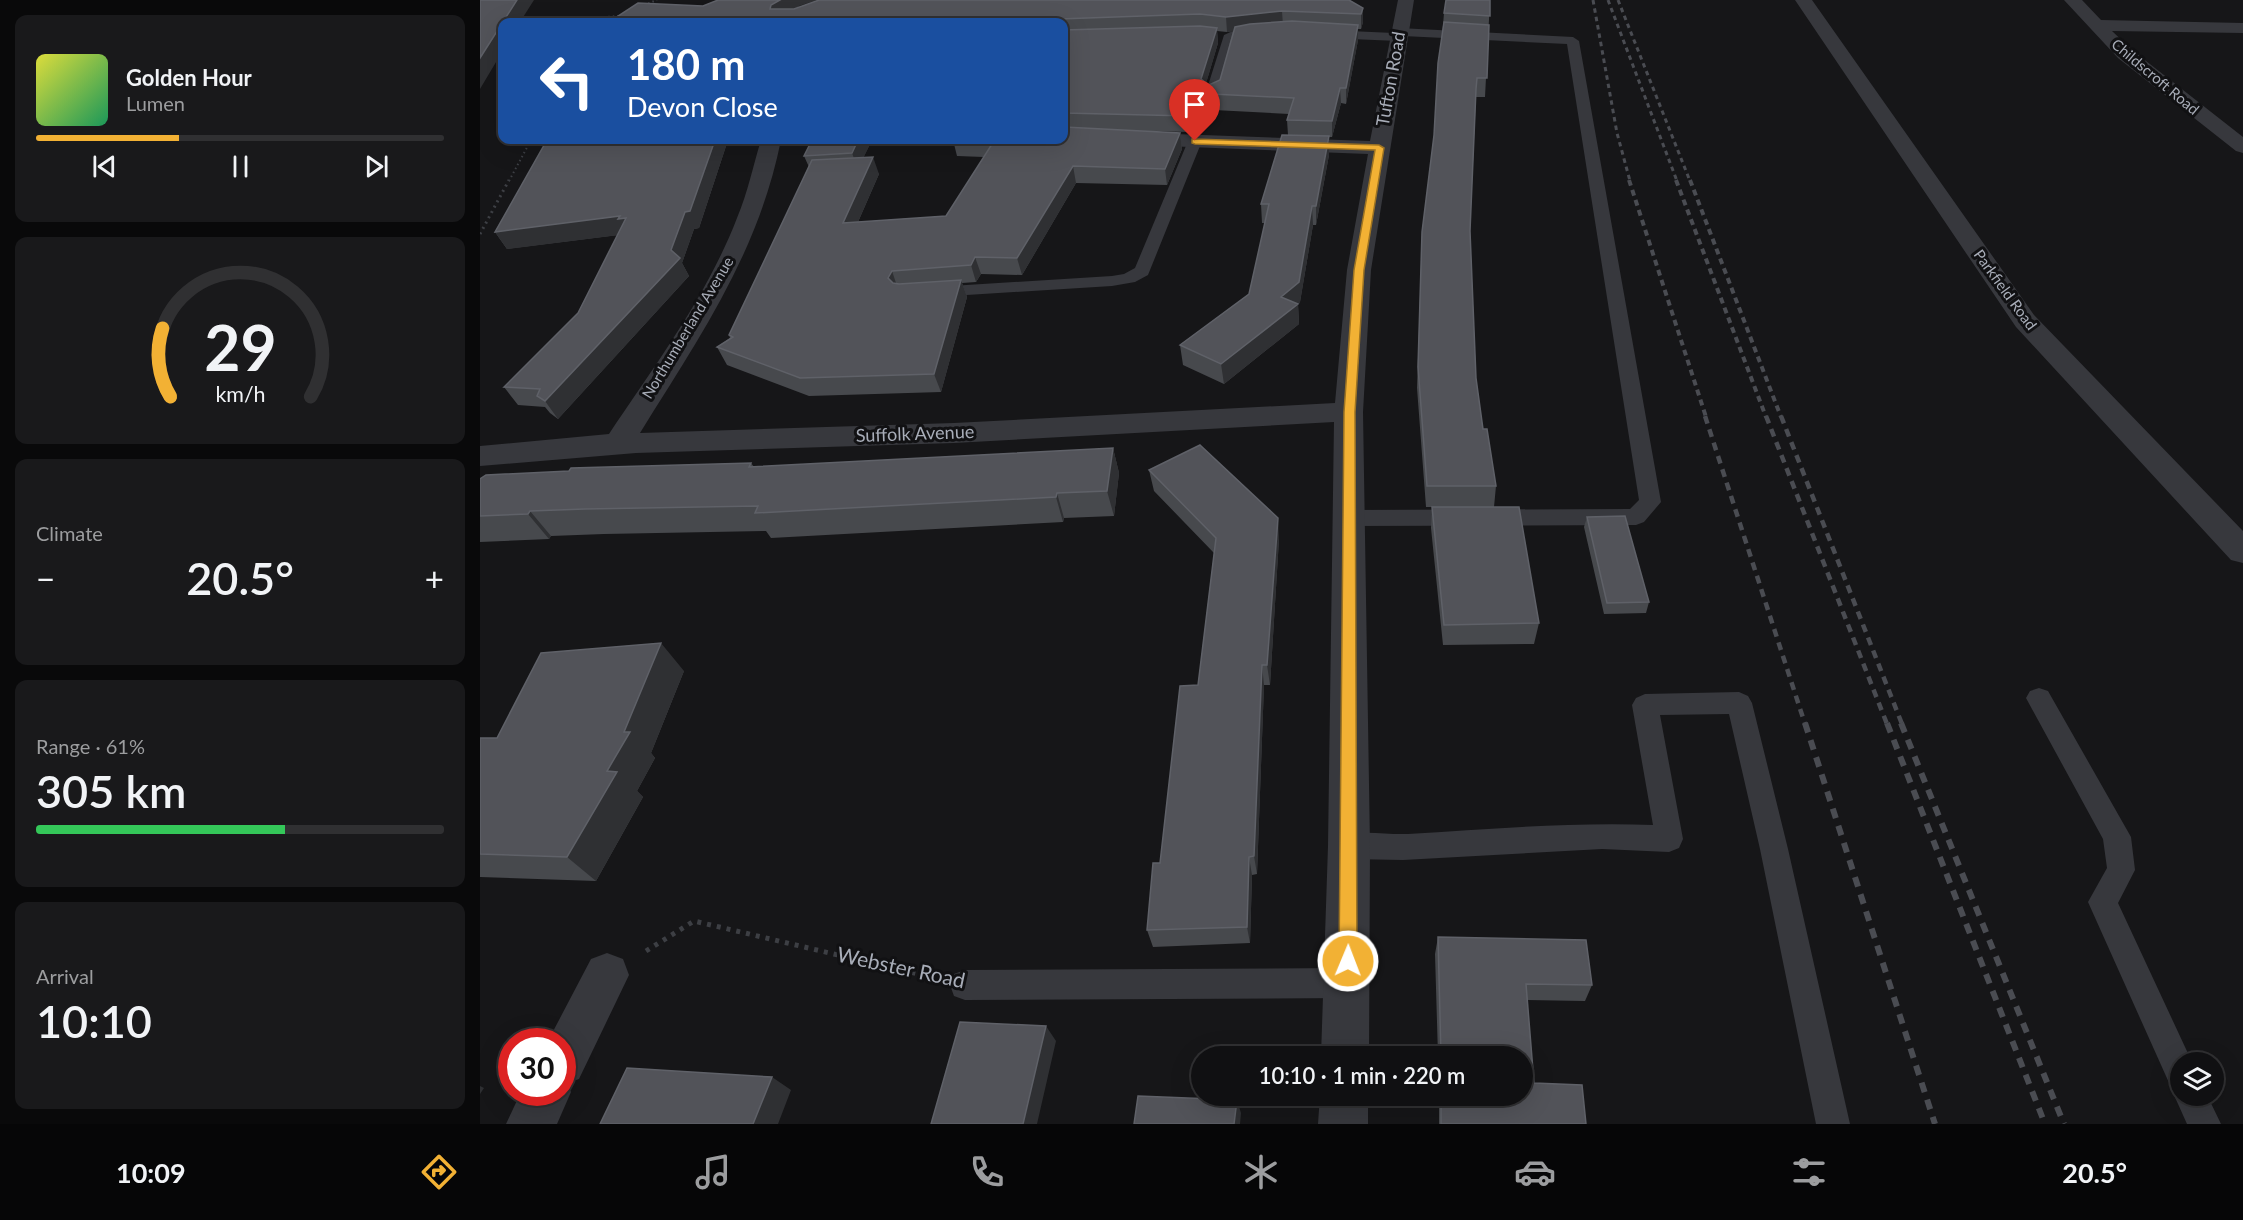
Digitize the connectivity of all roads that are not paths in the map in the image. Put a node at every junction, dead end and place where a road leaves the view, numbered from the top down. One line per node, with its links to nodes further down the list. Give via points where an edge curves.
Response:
1 (1406, 0): 8 (street, Tufton Road)
2 (1803, 0): 22 (street, Parkfield Road, via 2025,321)
3 (2072, 0): 4 (street, Childscroft Road)
4 (2096, 26): 5 (street); 15 (street, Childscroft Road, via 2165,87)
5 (2243, 28)
6 (1271, 32): 10 (lane)
7 (1317, 34): 8 (lane)
8 (1398, 35): 16 (street, Tufton Road); 21 (lane, via 1573,41 1650,502 1636,517)
9 (1211, 36): 10 (lane)
10 (1228, 38): 11 (lane)
11 (1212, 95)
12 (1068, 136): 13 (street)
13 (1195, 141): 16 (street); 17 (lane, via 1142,271 1112,281)
14 (770, 144): 19 (street, Northumberland Avenue, via 767,169 747,223 717,285)
15 (2243, 147)
16 (1379, 148): 18 (street, Tufton Road, via 1359,270)
17 (917, 293)
18 (1350, 412): 19 (street, Suffolk Avenue, via 940,434); 21 (street, Tufton Road)
19 (618, 444): 20 (street, Suffolk Avenue)
20 (480, 456)
21 (1350, 518): 24 (street, Tufton Road)
22 (2243, 551)
23 (2039, 698): 30 (lane, via 2116,837 2121,870 2103,902)
24 (1349, 846): 26 (street, Tufton Road); 36 (lane, via 1403,847 1602,836 1669,839 1645,705 1739,703)
25 (607, 975): 28 (street)
26 (1347, 983): 27 (lane, Webster Road); 29 (street, Tufton Road)
27 (965, 985)
28 (576, 1035)
29 (1345, 1046)
30 (2171, 1052)
31 (540, 1106): 34 (street)
32 (1344, 1106): 35 (street)
33 (2195, 1106): 37 (lane)
34 (531, 1124)
35 (1343, 1124)
36 (1833, 1124)
37 (2204, 1124)

